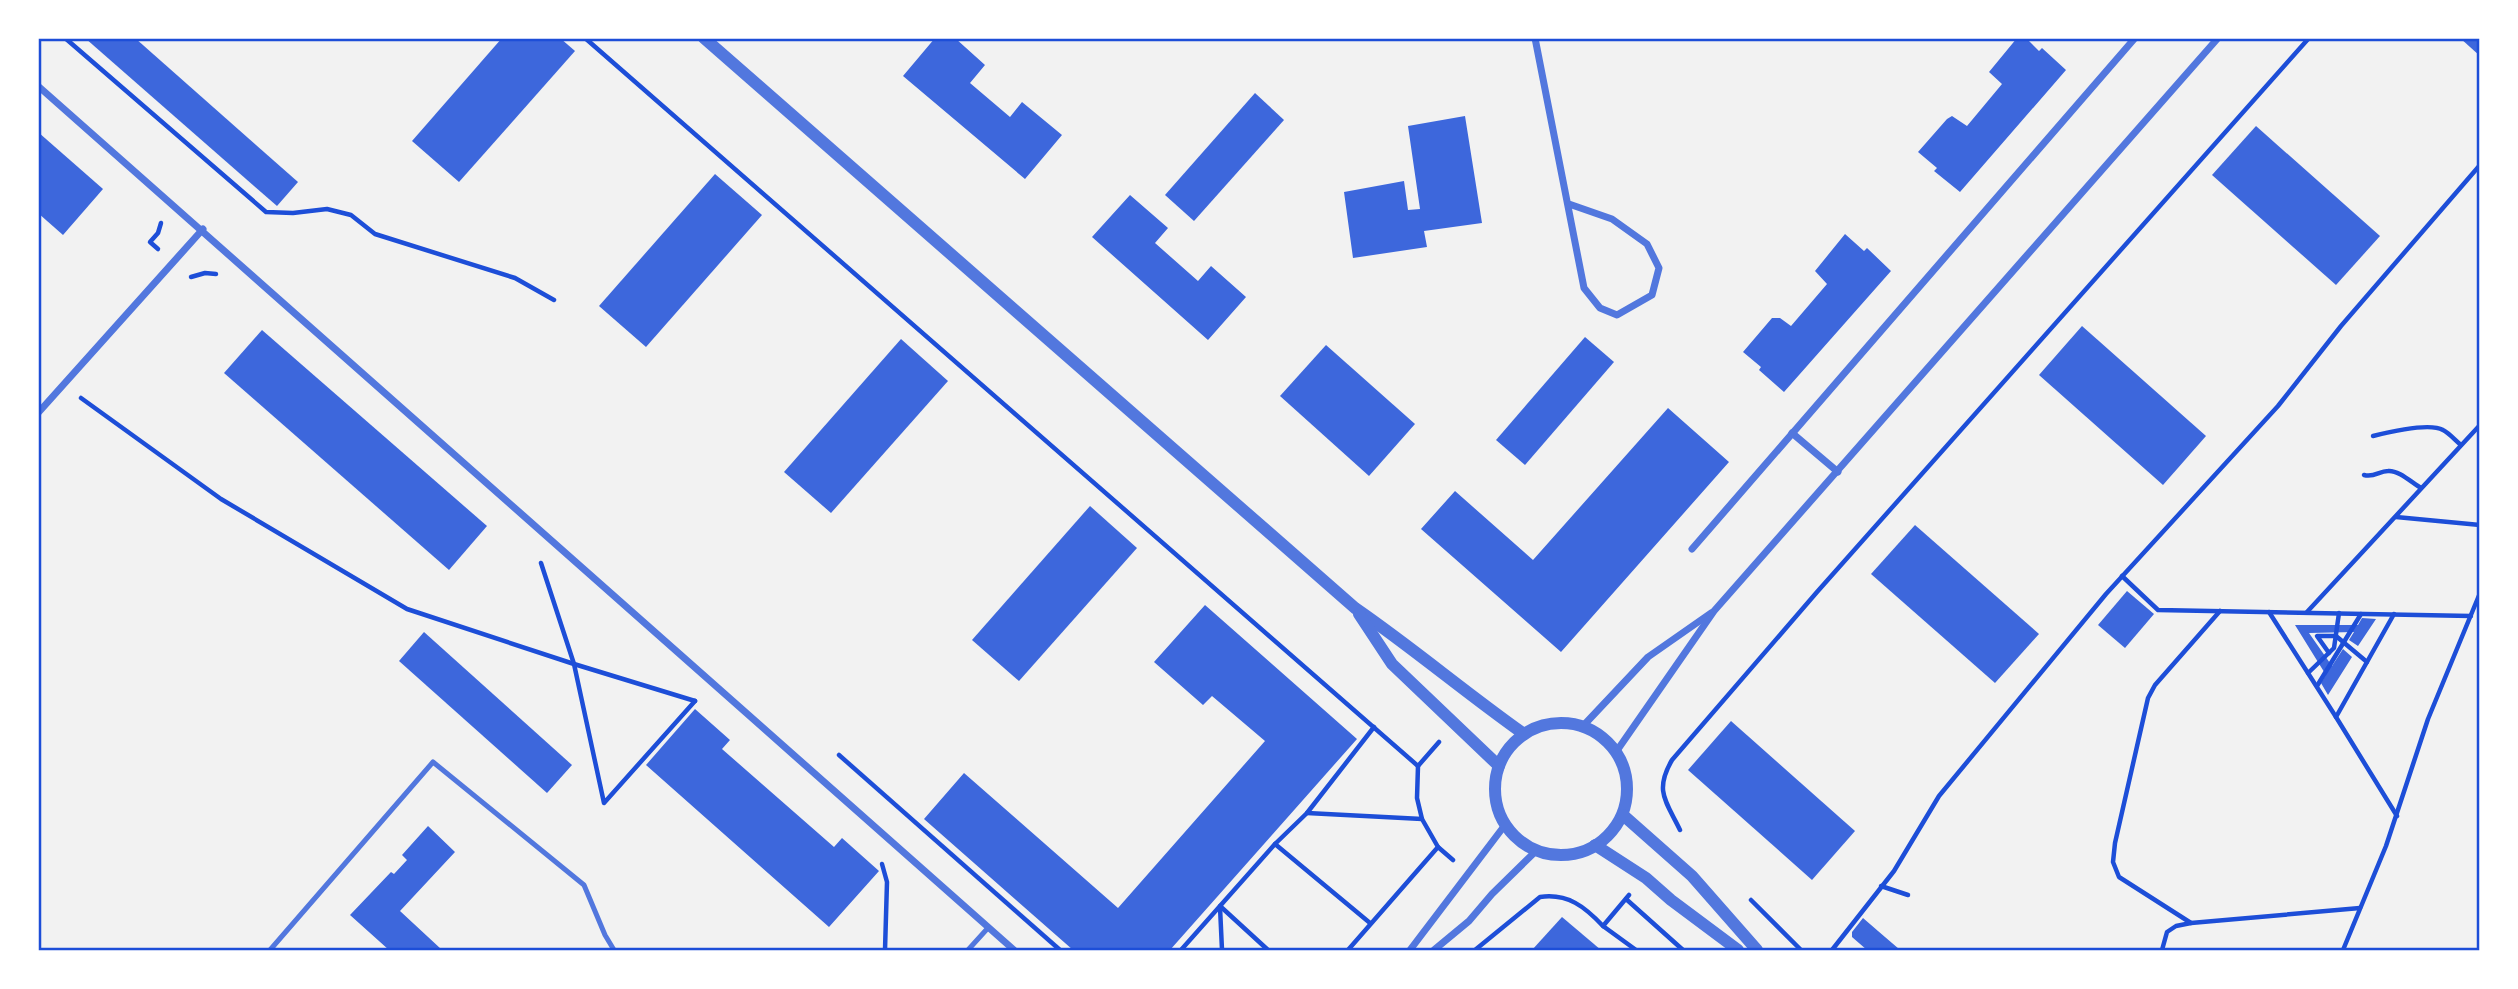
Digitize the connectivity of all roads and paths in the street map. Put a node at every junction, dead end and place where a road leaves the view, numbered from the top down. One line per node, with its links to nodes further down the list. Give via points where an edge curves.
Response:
1 (65, 38): 12 (path, via 266,212 327,209 351,215 374,234 515,278)
2 (585, 38): 48 (path)
3 (704, 38): 28 (street)
4 (1535, 38): 10 (street)
5 (2135, 38): 16 (street)
6 (2218, 38): 19 (street)
7 (2309, 38): 50 (path, via 1825,582)
8 (38, 86): 11 (street)
9 (2480, 165): 26 (path, via 2278,406)
10 (1569, 204): 10 (street, via 1584,288 1600,308 1617,315 1652,295 1659,268 1647,244 1612,219)
11 (203, 229): 13 (street); 74 (street)
12 (554, 300)
13 (63, 385): 14 (street); 41 (path, via 221,499 407,609)
14 (38, 413)
15 (2480, 425): 18 (path)
16 (1792, 433): 19 (street); 24 (street)
17 (2373, 436): 18 (path, via 2407,427 2436,428)
18 (2461, 445): 21 (path)
19 (1838, 472): 29 (street)
20 (2364, 475): 21 (path, via 2389,470)
21 (2421, 488): 22 (path)
22 (2395, 517): 23 (path); 32 (path)
23 (2480, 525)
24 (1692, 549)
25 (540, 558): 41 (path)
26 (2122, 576): 30 (path, via 2158,610); 65 (path, via 1940,796)
27 (2480, 593): 36 (path)
28 (1354, 608): 49 (street); 53 (street, via 1392,664)
29 (1714, 611): 47 (street, via 1648,657); 51 (street)
30 (2220, 611): 31 (path); 72 (path, via 2148,698 2112,862 2119,877)
31 (2268, 611): 32 (path); 42 (path)
32 (2306, 613): 33 (path)
33 (2339, 613): 34 (path); 37 (path)
34 (2361, 614): 35 (path); 38 (path)
35 (2395, 614): 36 (path); 40 (path)
36 (2471, 616): 56 (path, via 2428,719)
37 (2336, 636): 38 (path); 39 (path); 39 (path, via 2317,636)
38 (2343, 643): 40 (path); 43 (path)
39 (2329, 653): 42 (path)
40 (2367, 662): 46 (path)
41 (573, 664): 44 (path); 44 (path, via 604,803)
42 (2308, 673): 43 (path)
43 (2317, 685): 46 (path)
44 (695, 701): 45 (path)
45 (708, 704)
46 (2336, 717): 56 (path)
47 (1583, 726): 49 (street, via 1563,722); 51 (street, via 1602,736)
48 (1374, 727): 54 (path); 57 (path, via 1418,766)
49 (1524, 734): 53 (street, via 1509,747)
50 (1693, 738)
51 (1616, 752): 55 (street, via 1628,793)
52 (839, 755): 80 (path)
53 (1499, 766): 58 (street, via 1494,786)
54 (1307, 813): 57 (path); 59 (path)
55 (1623, 815): 60 (street); 91 (street, via 1692,876)
56 (2397, 816): 70 (path)
57 (1422, 819): 61 (path)
58 (1505, 825): 62 (street); 64 (street)
59 (1275, 844): 69 (path); 71 (path)
60 (1595, 845): 62 (street, via 1557,855); 90 (street, via 1646,878)
61 (1438, 847): 64 (path); 71 (path)
62 (1537, 850): 66 (street)
63 (880, 858): 77 (path, via 887,883)
64 (1470, 874): 85 (street)
65 (1881, 886): 67 (path); 92 (path)
66 (1492, 894): 86 (street); 87 (path, via 1518,914)
67 (1909, 895)
68 (1626, 899): 89 (path)
69 (1220, 906): 81 (path); 82 (path); 83 (path)
70 (2360, 908): 72 (path); 94 (path)
71 (1370, 923): 84 (path)
72 (2191, 923): 93 (path, via 2168,932)
73 (1603, 926): 88 (path)
74 (987, 929): 78 (lane); 79 (street)
75 (270, 950): 76 (lane, via 433,762 584,885)
76 (614, 950)
77 (885, 950)
78 (968, 950)
79 (1014, 950)
80 (1060, 950)
81 (1181, 950)
82 (1222, 950)
83 (1268, 950)
84 (1348, 950)
85 (1410, 950)
86 (1434, 950)
87 (1475, 950)
88 (1636, 950)
89 (1683, 950)
90 (1738, 950)
91 (1757, 950)
92 (1832, 950)
93 (2162, 950)
94 (2343, 950)

